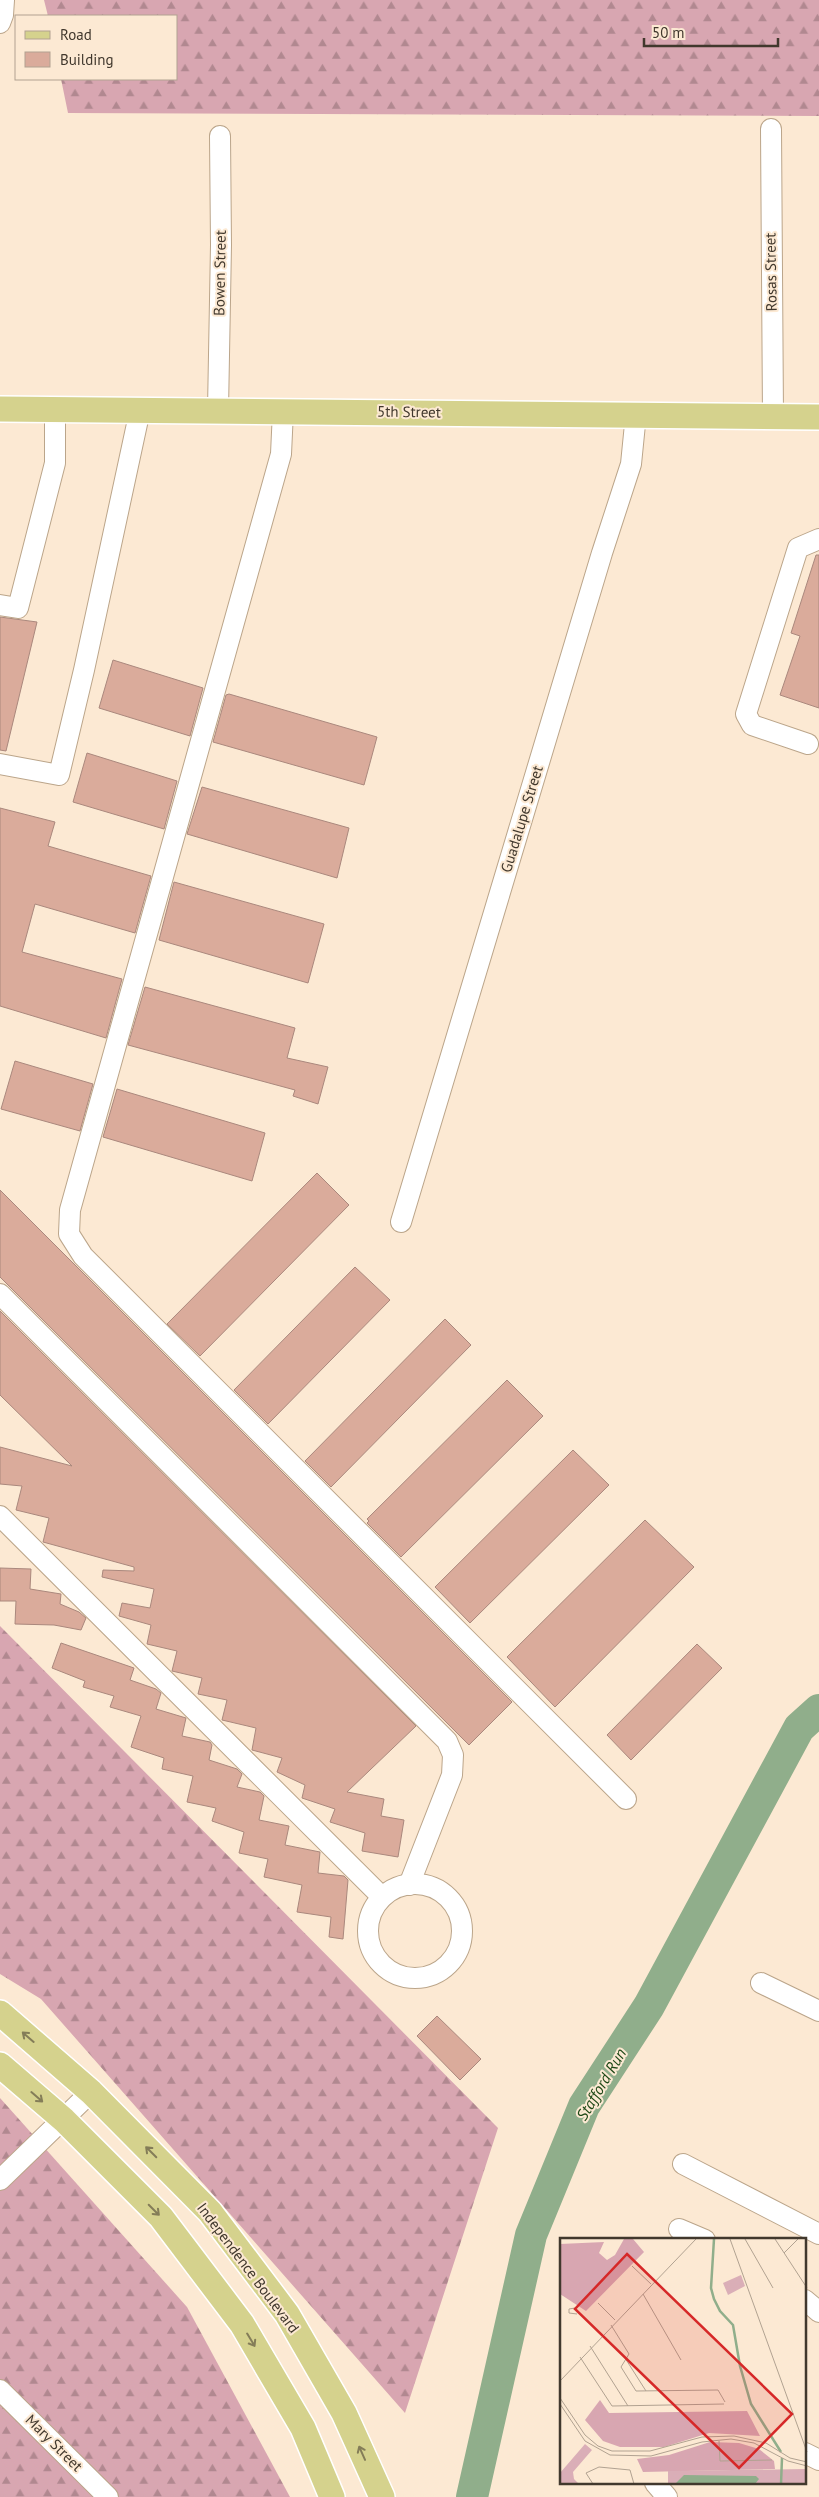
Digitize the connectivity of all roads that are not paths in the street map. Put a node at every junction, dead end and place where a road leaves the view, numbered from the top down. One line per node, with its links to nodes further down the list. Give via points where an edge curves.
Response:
1 (4, 0): 2 (street)
2 (0, 23)
3 (771, 129): 11 (street, Rosas Street)
4 (220, 136): 8 (street, Bowen Street)
5 (0, 409): 6 (main road, 5th Street)
6 (55, 409): 7 (main road, 5th Street); 14 (street, via 55,462 18,608)
7 (140, 410): 8 (main road, 5th Street); 16 (street, via 59,774)
8 (218, 410): 9 (main road, 5th Street)
9 (283, 411): 10 (main road, 5th Street); 20 (street, via 281,454 70,1210 69,1234 90,1263)
10 (636, 414): 11 (main road, 5th Street); 17 (street, Guadalupe Street, via 631,464)
11 (774, 416): 12 (main road, 5th Street)
12 (819, 417)
13 (819, 539): 15 (street, via 798,548 746,714 752,725)
14 (0, 605)
15 (808, 744)
16 (0, 764)
17 (401, 1222)
18 (0, 1294): 21 (street, via 447,1741 453,1754 452,1775)
19 (0, 1516): 22 (street)
20 (626, 1799)
21 (409, 1885): 22 (street); 22 (street, via 428,1885 450,1898 462,1920 462,1944 449,1966 427,1978 402,1977 381,1964 373,1950 369,1942 369,1918)
22 (382, 1896)
23 (761, 1983): 24 (street)
24 (819, 2011)
25 (0, 2013): 27 (main road, Independence Boulevard, one-way to 25)
26 (0, 2065): 28 (main road, one-way to 28)
27 (91, 2092): 28 (street); 42 (main road, Independence Boulevard, one-way to 27, via 344,2413 287,2314 210,2212)
28 (64, 2120): 30 (street); 41 (main road, one-way to 41, via 161,2216 242,2324 303,2428)
29 (683, 2164): 32 (street)
30 (0, 2180)
31 (679, 2229): 33 (street)
32 (819, 2234)
33 (699, 2238)
34 (806, 2301): 35 (street)
35 (819, 2312)
36 (0, 2390): 40 (street, Mary Street)
37 (806, 2454): 38 (street)
38 (819, 2460)
39 (655, 2484): 43 (street)
40 (108, 2497)
41 (332, 2497)
42 (382, 2497)
43 (668, 2497)

